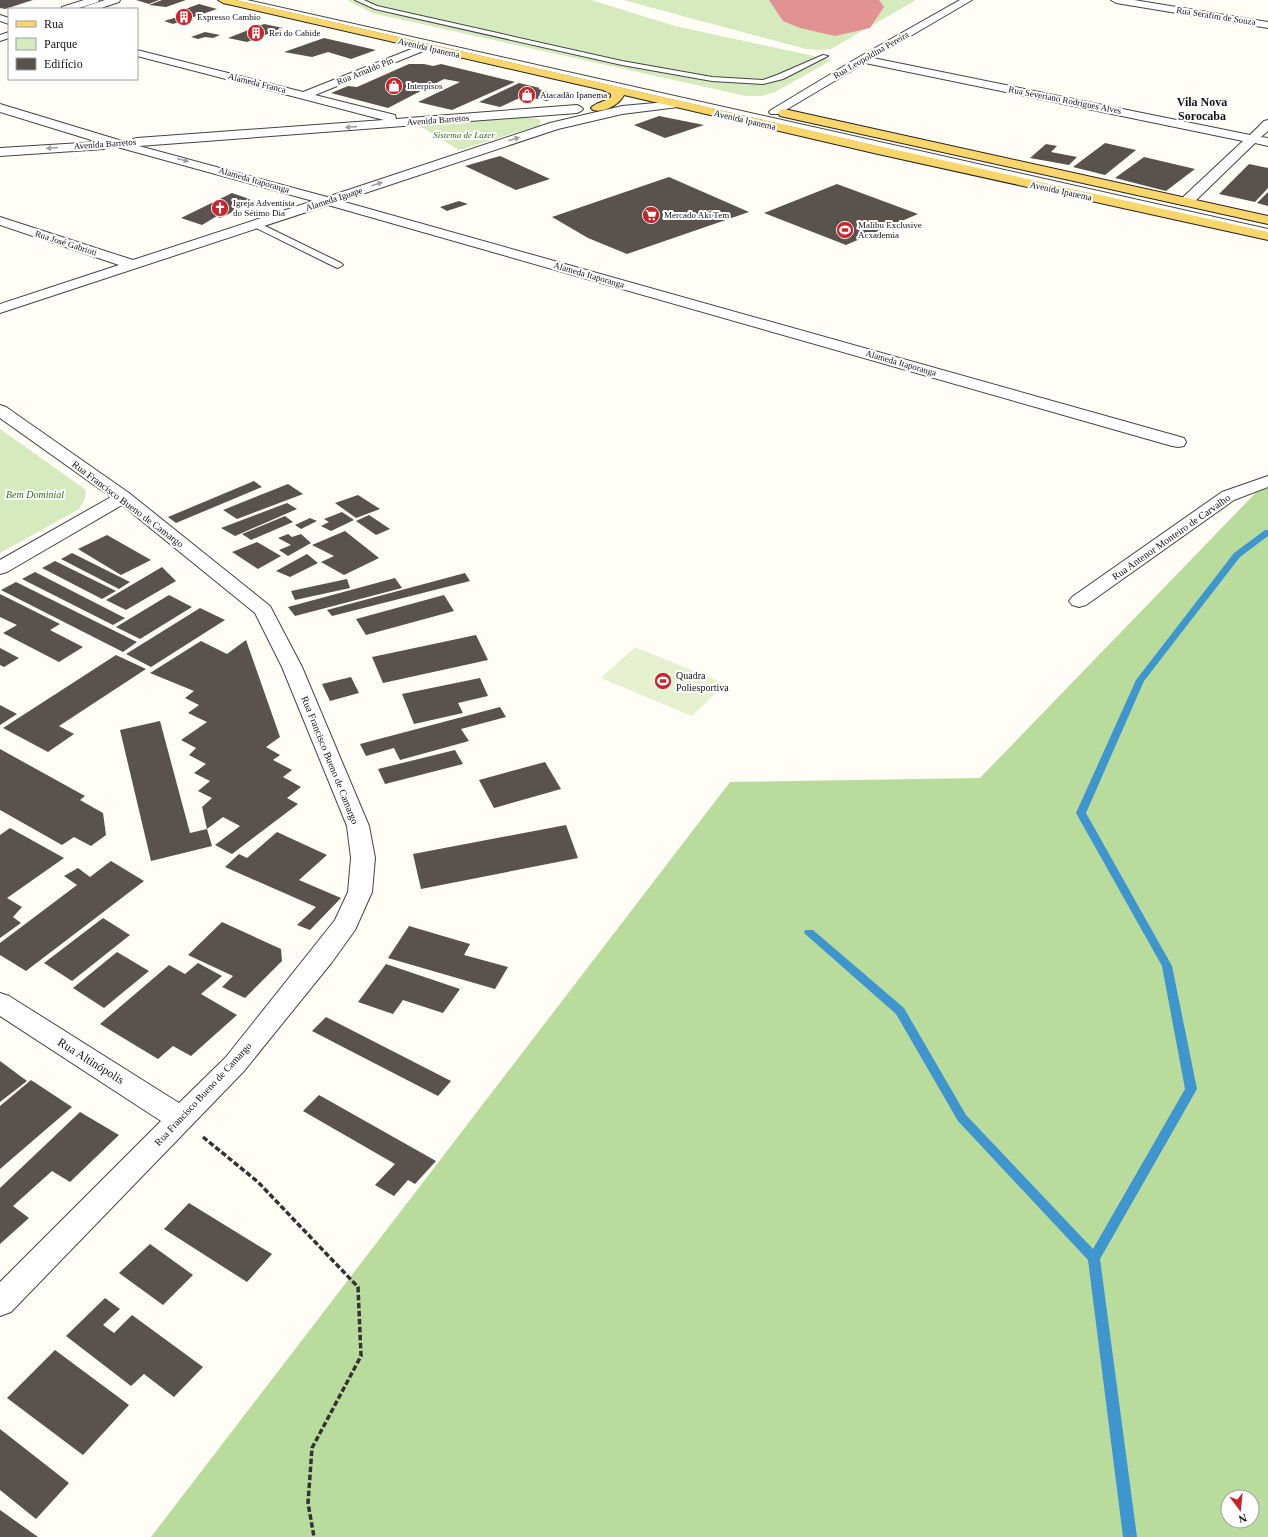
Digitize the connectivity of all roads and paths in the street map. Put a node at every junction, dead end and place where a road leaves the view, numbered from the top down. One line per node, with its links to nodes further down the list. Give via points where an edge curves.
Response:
1 (94, 0): 10 (street)
2 (115, 0): 11 (street)
3 (223, 0): 13 (main road, Avenida Ipanema)
4 (238, 0): 19 (lane)
5 (259, 0): 19 (lane)
6 (273, 0): 19 (main road, Avenida Ipanema)
7 (358, 0): 15 (lane, via 375,7 502,36 712,79 763,82)
8 (967, 0): 16 (street, Rua Leopoldina Pereira)
9 (1116, 0): 12 (street, Rua Serafim de Souza)
10 (69, 8)
11 (91, 8)
12 (1268, 25)
13 (424, 47): 17 (main road, Avenida Ipanema); 18 (street, Rua Arnaldo Pin)
14 (138, 53): 18 (street, Alameda Franca)
15 (825, 56)
16 (863, 59): 22 (street, Rua Leopoldina Pereira); 31 (street, Rua Severiano Rodrigues Alves)
17 (607, 88): 19 (main road, Avenida Ipanema); 21 (main road, via 616,92 617,99 613,103)
18 (305, 95): 24 (street, Alameda Franca)
19 (682, 97): 21 (street, Avenida Barretos); 22 (main road, Avenida Ipanema, via 730,100); 28 (street, Alameda Iguape); 42 (lane); 43 (lane); 44 (main road, Avenida Ipanema, via 863,147)
20 (0, 108): 29 (street, Alameda Itaporanga)
21 (597, 108): 23 (street, Avenida Barretos)
22 (775, 112): 38 (main road, Avenida Ipanema)
23 (533, 113): 25 (street, Avenida Barretos); 28 (street, via 553,119 557,122)
24 (377, 114): 25 (street, Alameda Franca); 27 (street, via 377,121)
25 (406, 123): 27 (street, Avenida Barretos)
26 (1268, 124): 31 (street)
27 (369, 125): 30 (street, Avenida Barretos, one-way to 30)
28 (554, 126): 37 (street, Alameda Iguape, one-way to 28)
29 (88, 134): 33 (street, Alameda Itaporanga); 34 (street, via 90,139 87,142)
30 (210, 136): 33 (street, Avenida Barretos); 36 (street, Avenida Barretos, via 173,144)
31 (1253, 138): 32 (street, Rua Severiano Rodrigues Alves); 38 (street)
32 (1268, 142)
33 (118, 144): 34 (street, Avenida Barretos); 36 (street, Alameda Itaporanga)
34 (71, 147): 35 (street, Avenida Barretos, one-way to 35)
35 (0, 152)
36 (162, 155): 37 (street, Alameda Itaporanga, one-way to 37)
37 (327, 201): 41 (street, Alameda Iguape); 49 (street, Alameda Itaporanga)
38 (1186, 202): 39 (main road, Avenida Ipanema)
39 (1268, 220)
40 (0, 221): 45 (street, Rua José Gabrioti)
41 (257, 225): 45 (street, Alameda Iguape); 46 (lane)
42 (1268, 226)
43 (1268, 232)
44 (1268, 236)
45 (132, 265): 47 (street, Alameda Iguape)
46 (338, 265)
47 (0, 309)
48 (0, 410): 51 (street, Rua Francisco Bueno de Camargo)
49 (1178, 442)
50 (1268, 481): 53 (street, Rua Antenor Monteiro de Carvalho, via 1228,496)
51 (123, 497): 52 (street); 55 (street, Rua Francisco Bueno de Camargo, via 263,610 292,667 358,826 363,858 360,892 346,924 235,1064)
52 (0, 568)
53 (1079, 601)
54 (0, 1003): 55 (street, Rua Altinópolis)
55 (182, 1118): 56 (street, Rua Francisco Bueno de Camargo); 57 (path, via 258,1182 358,1287 361,1356 312,1448 308,1502)
56 (0, 1302)
57 (314, 1537)

